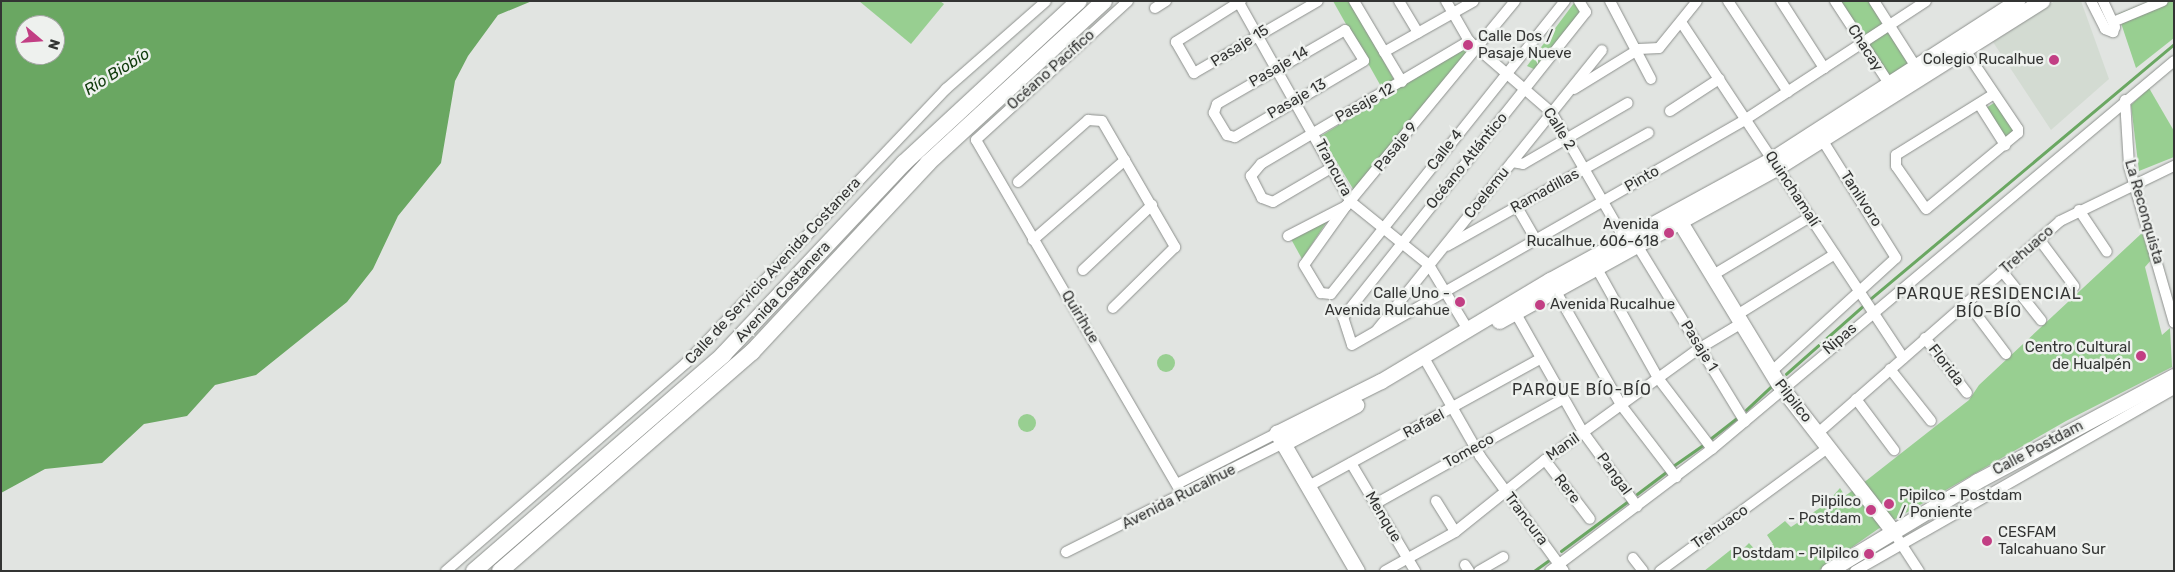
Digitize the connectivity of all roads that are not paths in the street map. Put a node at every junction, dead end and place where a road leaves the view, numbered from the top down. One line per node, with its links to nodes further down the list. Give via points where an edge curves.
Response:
1 (1046, 1): 160 (street, Calle de Servicio Avenida Costanera, via 946,89 692,357)
2 (1079, 1): 161 (main road, Avenida Costanera, via 904,163 716,362)
3 (1104, 1): 147 (main road, Avenida Costanera, via 934,157 752,352)
4 (1128, 1): 65 (street, Océano Pacífico)
5 (1166, 1): 27 (street)
6 (1318, 1): 32 (street, Pasaje 15)
7 (1354, 1): 39 (street)
8 (1399, 1): 33 (street)
9 (1446, 1): 28 (street, Calle 2)
10 (1474, 1): 28 (street)
11 (1515, 1): 35 (street, Pasaje 9)
12 (1565, 1): 45 (street, Calle 4)
13 (1579, 1): 49 (street, Océano Atlántico, via 1586,12)
14 (1610, 1): 36 (street)
15 (1697, 1): 29 (street)
16 (1728, 1): 52 (street)
17 (1781, 1): 43 (street)
18 (1835, 1): 34 (street, Chacay)
19 (1874, 1): 31 (street)
20 (1926, 1): 31 (street, Pinto)
21 (2017, 1): 44 (street, Avenida Rucalhue)
22 (2042, 1): 38 (street, Avenida Rucalhue)
23 (2091, 1): 30 (street, via 2105,28 2113,32)
24 (2103, 1): 30 (street)
25 (2163, 1): 30 (street)
26 (1239, 2): 32 (street, Trancura); 32 (street, Pasaje 15, via 1176,42 1194,73)
27 (1155, 8)
28 (1453, 14): 33 (street); 35 (street, Calle 2)
29 (1680, 22): 36 (street, via 1658,48); 47 (street, Quinchamalí)
30 (2113, 22)
31 (1889, 25): 34 (street, Pinto); 44 (street)
32 (1259, 33): 42 (street, Trancura)
33 (1418, 33): 39 (street)
34 (1862, 43): 43 (street, Pinto); 50 (street, Chacay)
35 (1473, 44): 45 (street, Calle 2); 48 (street, Pasaje 12); 77 (street, Pasaje 9)
36 (1639, 49): 46 (street); 51 (street)
37 (1602, 50): 51 (street, Coelemu)
38 (1965, 50): 44 (street, Avenida Rucalhue); 53 (street)
39 (1384, 52): 48 (street)
40 (1364, 61): 42 (street, Pasaje 14, via 1345,30); 54 (street, Pasaje 13)
41 (2172, 64): 55 (street, Ñipas)
42 (1278, 67): 54 (street, Trancura); 63 (street, Pasaje 14, via 1217,104 1214,113)
43 (1824, 68): 52 (street, Pinto)
44 (1920, 72): 50 (street, Avenida Rucalhue)
45 (1506, 73): 49 (street, Calle 2); 83 (street, Calle 4)
46 (1651, 79)
47 (1719, 79): 58 (street); 60 (street, Quinchamalí)
48 (1402, 82): 61 (street, Pasaje 12)
49 (1526, 89): 59 (street, Calle 2); 88 (street, Océano Atlántico)
50 (1893, 90): 66 (street, Avenida Rucalhue); 70 (street, Avenida Rucalhue)
51 (1568, 92): 59 (street, Coelemu)
52 (1788, 92): 60 (street, Pinto)
53 (1994, 94): 57 (street); 67 (street, via 2018,129)
54 (1295, 98): 61 (street, Trancura); 63 (street, Pasaje 13)
55 (2125, 100): 75 (street, La Reconquista, via 2126,152); 106 (street, Ñipas)
56 (1628, 103): 64 (street)
57 (1978, 104): 67 (street); 67 (street, via 1896,155 1896,166 1926,209)
58 (1670, 111)
59 (1552, 113): 64 (street, Calle 2); 69 (street, Coelemu)
60 (1746, 119): 70 (street, Quinchamalí); 76 (street, Pinto)
61 (1314, 132): 72 (street, Trancura); 72 (street, Pasaje 12, via 1251,171 1251,176 1262,198 1272,202)
62 (1648, 133): 73 (street, Ramadillas)
63 (1230, 136)
64 (1566, 137): 69 (street, via 1523,164); 73 (street, Calle 2)
65 (976, 140): 86 (street, Quirihue)
66 (1823, 141): 70 (street, Avenida Rucalhue); 93 (street, Tanilvoro)
67 (2005, 144)
68 (1125, 160): 74 (street, via 1102,121 1094,117); 78 (street); 86 (street)
69 (1512, 162): 90 (street, Coelemu)
70 (1775, 163): 81 (street, Quinchamalí); 82 (street, Avenida Rucalhue); 89 (street, Avenida Rucalhue)
71 (2174, 166): 75 (street, Trehuaco)
72 (1331, 168): 77 (street, Trancura)
73 (1584, 170): 76 (street, Calle 2); 79 (street, Ramadillas)
74 (1018, 182)
75 (2134, 182): 80 (street, Trehuaco); 110 (street, La Reconquista)
76 (1603, 202): 87 (street, Pinto); 89 (street, Calle 2)
77 (1349, 204): 83 (street, Trancura); 84 (street); 103 (street, Pasaje 9, via 1304,265)
78 (1152, 205): 96 (street); 105 (street, via 1175,248)
79 (1517, 207): 87 (street); 90 (street, Ramadillas)
80 (2079, 210): 85 (street, Trehuaco); 91 (street)
81 (1810, 217): 92 (street, Quinchamalí); 98 (street)
82 (1680, 222): 89 (street, Avenida Rucalhue); 98 (street, Pilpilco)
83 (1384, 227): 88 (street, Trancura); 103 (street, Calle 4, via 1331,294)
84 (1288, 236)
85 (2039, 239): 97 (street, Trehuaco); 99 (street)
86 (1034, 240): 143 (street, Quirihue)
87 (1536, 240): 101 (street, Pinto)
88 (1402, 242): 94 (street, Trancura); 114 (street, Océano Atlántico, via 1341,321)
89 (1631, 242): 95 (street, Avenida Rucalhue); 111 (street, Avenida Rucalhue); 115 (street, Pasaje 1)
90 (1442, 249): 94 (street, Coelemu)
91 (2107, 252)
92 (1835, 254): 102 (street, Quinchamalí); 108 (street, Manil)
93 (1896, 258): 102 (street, Ñipas)
94 (1429, 265): 101 (street, Trancura); 112 (street, Coelemu)
95 (1596, 267): 100 (street, Avenida Rucalhue); 123 (street)
96 (1083, 270)
97 (2002, 271): 104 (street, Trehuaco); 109 (street)
98 (1713, 275): 108 (street, Pilpilco)
99 (2074, 286)
100 (1555, 290): 107 (street, Avenida Rucalhue); 129 (street)
101 (1447, 292): 111 (street, Trancura); 112 (street, Pinto)
102 (1862, 294): 106 (street, Quinchamalí); 121 (street, Ñipas)
103 (1325, 296)
104 (1967, 302): 113 (street, Trehuaco); 116 (street)
105 (1113, 308)
106 (1872, 308): 117 (street, Quinchamalí); 124 (street, Ñipas)
107 (1515, 312): 111 (street, Avenida Rucalhue); 118 (street, Pangal)
108 (1740, 319): 115 (street, Manil); 121 (street, Pilpilco)
109 (2041, 320)
110 (2174, 323)
111 (1469, 333): 119 (street, Avenida Rucalhue); 135 (street, Avenida Rucalhue)
112 (1373, 335): 114 (street, Pinto)
113 (1925, 338): 117 (street, Trehuaco); 126 (street, Florida)
114 (1352, 345)
115 (1700, 348): 123 (street, Manil); 132 (street, Pasaje 1)
116 (2006, 354)
117 (1903, 358): 120 (street, Trehuaco)
118 (1540, 360): 127 (street, Pangal); 130 (street, Rafael)
119 (1428, 363): 130 (street, Trancura); 135 (street, Avenida Rucalhue)
120 (1890, 369): 128 (street, Trehuaco); 131 (street)
121 (1771, 372): 124 (street, Pilpilco)
122 (2174, 376): 152 (street, Calle Postdam)
123 (1658, 378): 129 (street, Manil); 138 (street)
124 (1782, 389): 132 (street, Ñipas); 134 (street, Pilpilco)
125 (2174, 389): 154 (street, Calle Postdam)
126 (1967, 393)
127 (1563, 399): 133 (street, Pangal); 137 (street, Tomeco)
128 (1856, 399): 134 (street, Trehuaco); 139 (street)
129 (1621, 405): 133 (street, Manil); 142 (street)
130 (1452, 409): 137 (street, Trancura); 141 (street, Rafael)
131 (1931, 421)
132 (1746, 422): 138 (street, Ñipas)
133 (1583, 432): 140 (street, Manil); 150 (street, Pangal)
134 (1818, 433): 136 (street, Pilpilco)
135 (1280, 439): 143 (street, Avenida Rucalhue); 144 (street); 146 (street, Avenida Rucalhue)
136 (1828, 447): 152 (street, Pilpilco); 170 (street, Trehuaco)
137 (1475, 448): 145 (street, Trancura); 149 (street, Tomeco)
138 (1712, 450): 142 (street, Ñipas)
139 (1894, 450)
140 (1545, 460): 145 (street, Manil); 151 (street, Rere)
141 (1351, 463): 144 (street, Rafael); 149 (street, Menque)
142 (1676, 477): 150 (street, Ñipas)
143 (1177, 484): 146 (street, Quirihue)
144 (1307, 487): 164 (street)
145 (1504, 490): 153 (street, Manil); 159 (street, Trancura)
146 (1183, 495): 155 (street, Avenida Rucalhue)
147 (587, 497): 162 (main road, Avenida Costanera); 163 (main road)
148 (1436, 501): 153 (street)
149 (1375, 504): 157 (street, Menque)
150 (1637, 506): 159 (street, Ñipas)
151 (1590, 518)
152 (1892, 530): 154 (street, Pilpilco); 171 (street, Calle Postdam)
153 (1455, 532): 157 (street, Manil)
154 (1901, 543): 172 (street, Calle Postdam); 173 (street, Pilpilco)
155 (1066, 552)
156 (1503, 557): 167 (street)
157 (1407, 558): 165 (street, Manil); 166 (street, Menque)
158 (1633, 558): 169 (street)
159 (1562, 567): 168 (street, Ñipas)
160 (446, 571)
161 (474, 571)
162 (500, 571)
163 (516, 571)
164 (1357, 571)
165 (1385, 571)
166 (1415, 571)
167 (1479, 571)
168 (1550, 571)
169 (1643, 571)
170 (1660, 571)
171 (1828, 571)
172 (1855, 571)
173 (1920, 571)

